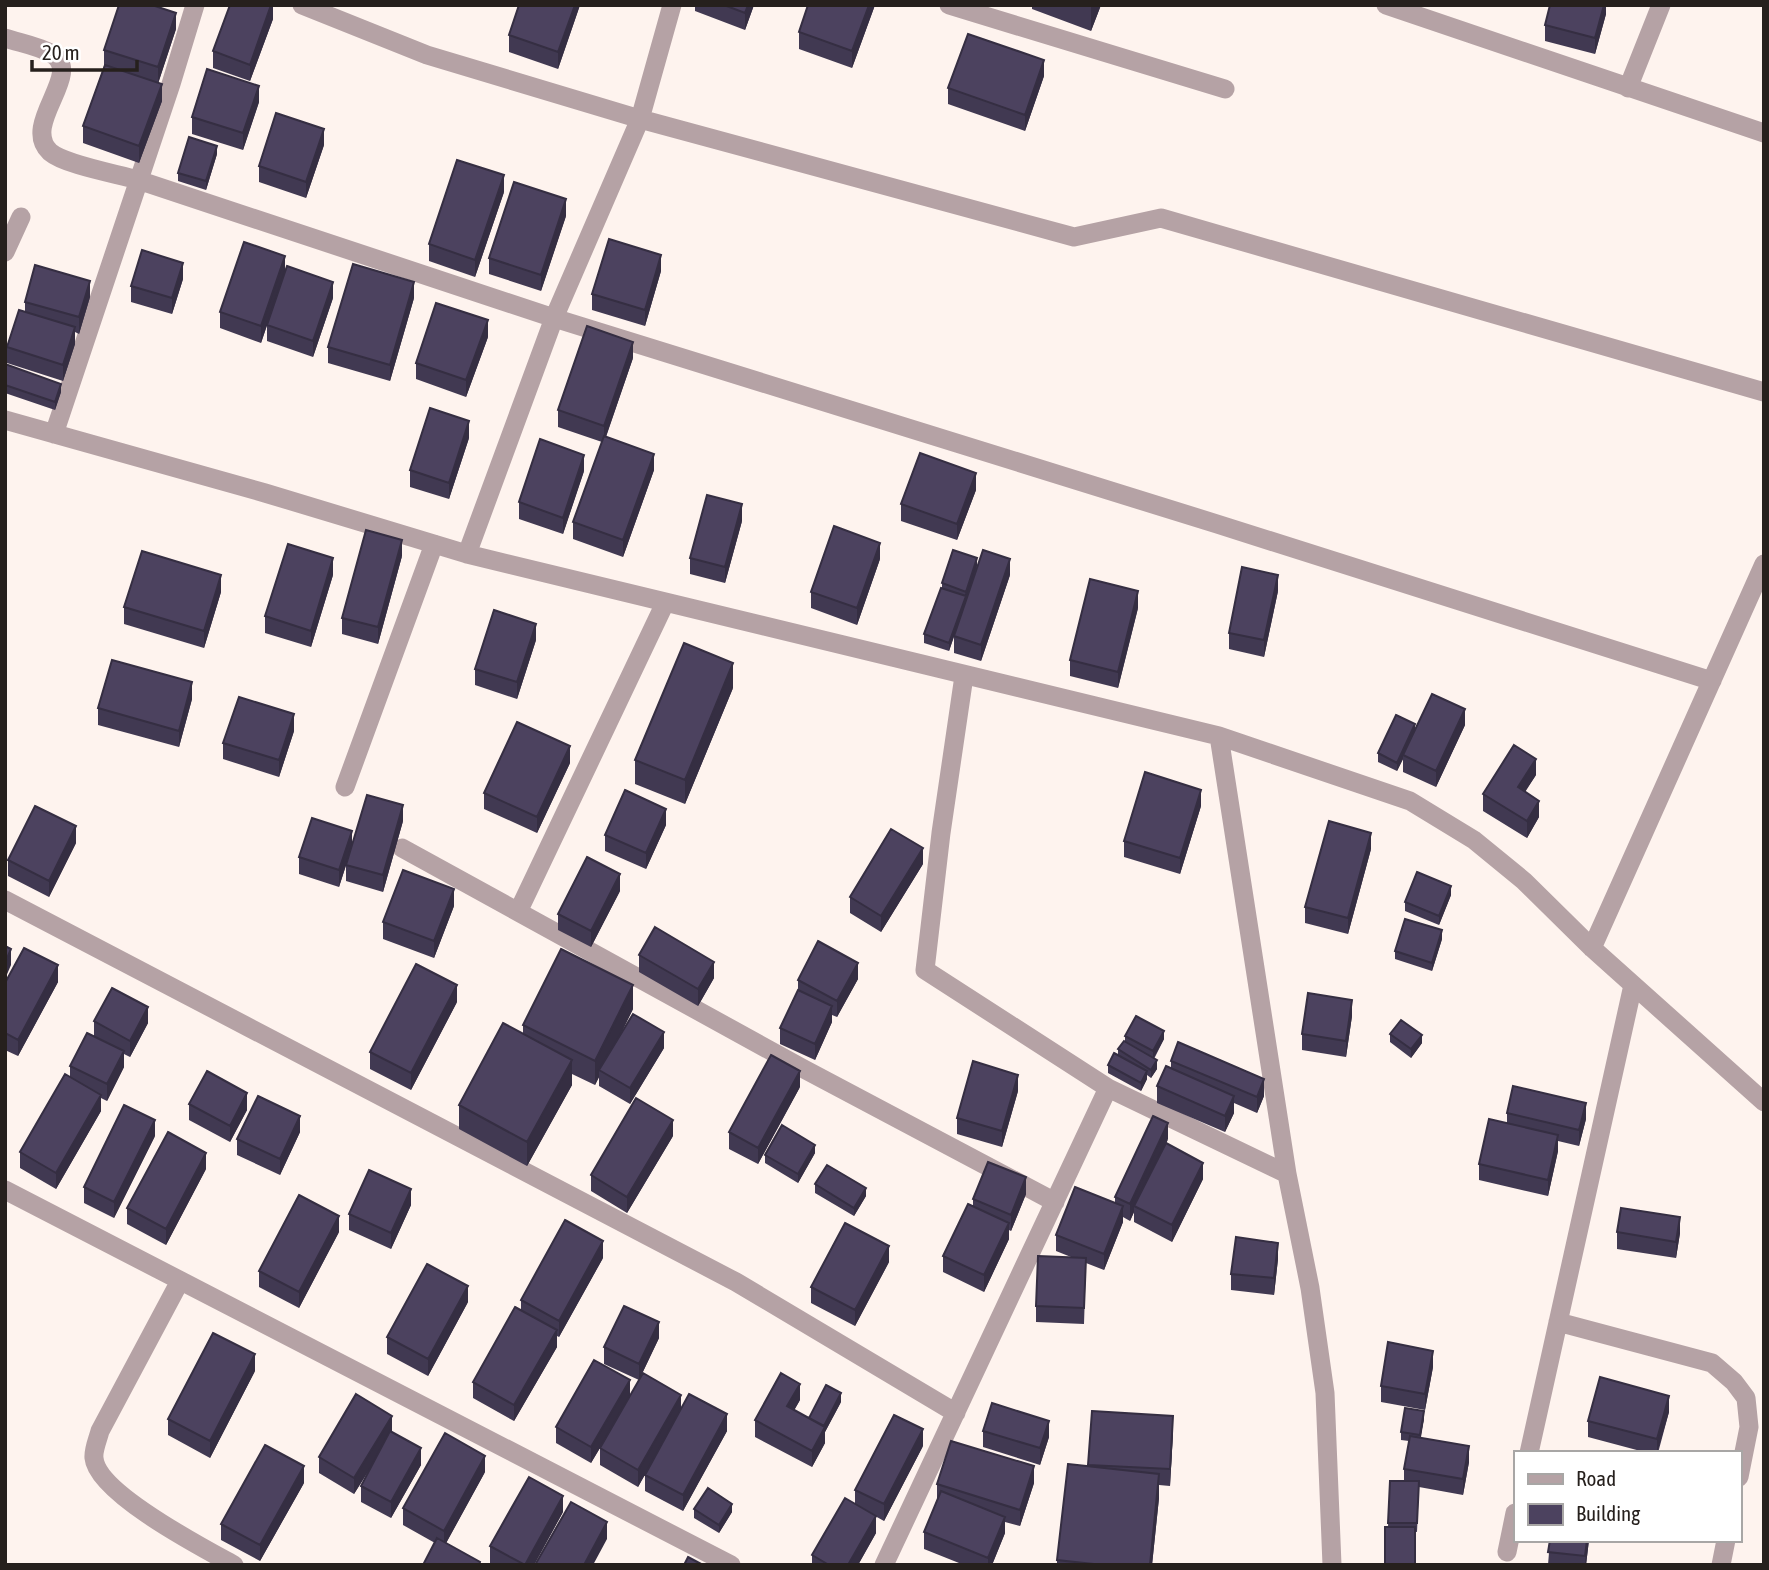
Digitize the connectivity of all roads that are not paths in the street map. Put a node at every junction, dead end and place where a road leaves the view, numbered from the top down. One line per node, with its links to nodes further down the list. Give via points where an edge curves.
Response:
1 (195, 5): 12 (street)
2 (302, 5): 10 (street, via 427,55)
3 (672, 5): 10 (street)
4 (948, 5): 9 (street)
5 (1386, 5): 8 (street)
6 (1661, 5): 8 (street)
7 (5, 38): 12 (street, via 51,53 61,67 41,127 41,141 52,154)
8 (1628, 88): 11 (street)
9 (1225, 89)
10 (640, 120): 15 (street); 16 (street, via 1074,237 1161,218)
11 (1764, 133)
12 (138, 180): 15 (street); 18 (street)
13 (21, 217): 14 (street)
14 (5, 252)
15 (554, 318): 20 (street); 24 (street)
16 (1764, 392)
17 (5, 420): 18 (street)
18 (54, 434): 19 (street)
19 (433, 544): 20 (street); 26 (street)
20 (467, 554): 22 (street)
21 (1764, 564): 24 (street)
22 (665, 603): 23 (street); 29 (street)
23 (964, 676): 25 (street); 32 (street, via 925,970)
24 (1712, 681): 30 (street)
25 (1219, 736): 30 (street, via 1410,801 1474,840 1524,881); 34 (street)
26 (345, 787)
27 (402, 848): 29 (street)
28 (5, 900): 39 (street, via 736,1282)
29 (518, 912): 36 (street)
30 (1592, 948): 31 (street)
31 (1633, 985): 33 (street); 38 (street)
32 (1108, 1088): 34 (street); 36 (street)
33 (1764, 1102)
34 (1287, 1174): 48 (street, via 1325,1393)
35 (5, 1190): 37 (street)
36 (1055, 1202): 39 (street)
37 (180, 1281): 45 (street, via 100,1431 94,1458 101,1476 159,1524); 46 (street)
38 (1558, 1322): 40 (street); 41 (street, via 1712,1363 1746,1398 1749,1427)
39 (956, 1413): 47 (street)
40 (1529, 1451)
41 (1741, 1467)
42 (1514, 1518): 44 (street)
43 (1726, 1542): 49 (street)
44 (1507, 1552)
45 (234, 1565)
46 (731, 1565)
47 (884, 1565)
48 (1332, 1565)
49 (1721, 1565)

